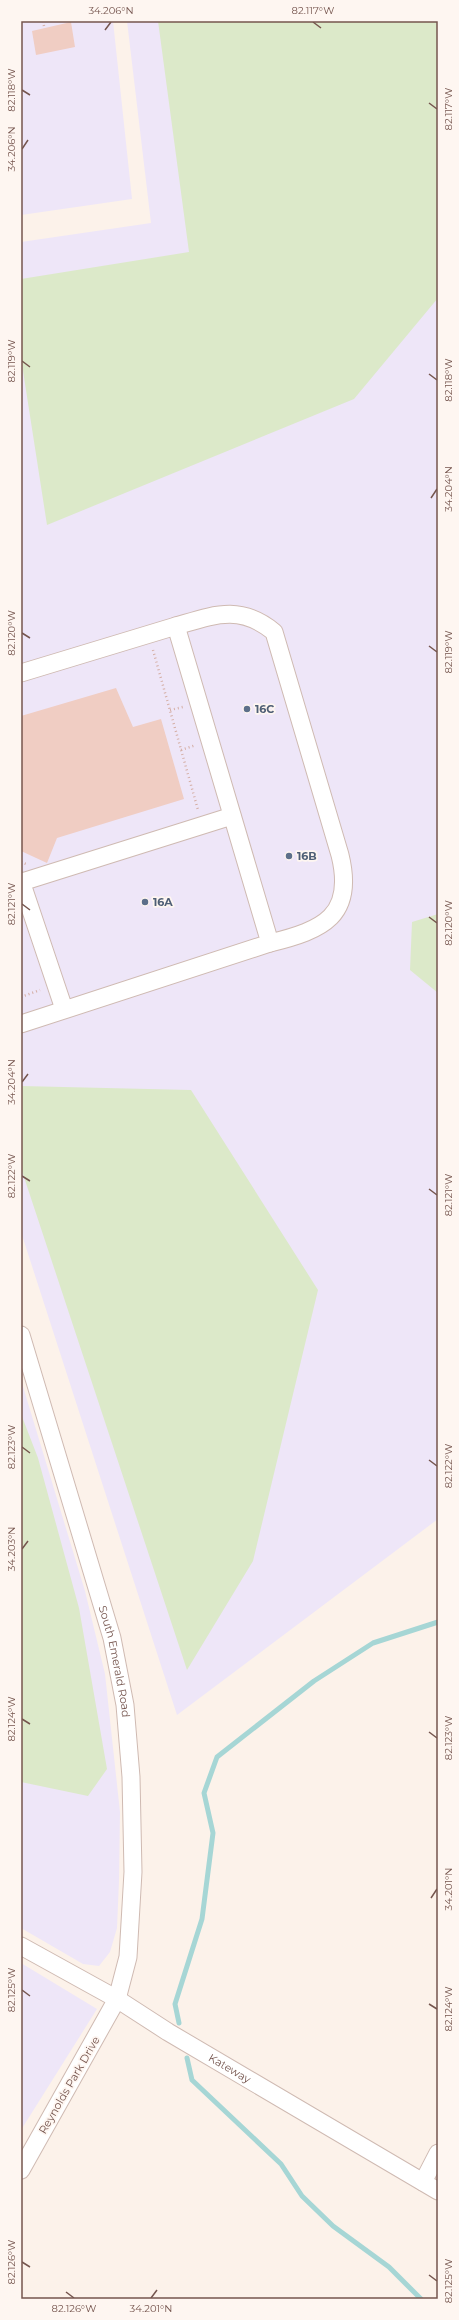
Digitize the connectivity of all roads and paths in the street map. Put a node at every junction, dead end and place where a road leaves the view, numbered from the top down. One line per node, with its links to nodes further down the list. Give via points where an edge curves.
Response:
1 (43, 21): 2 (path)
2 (44, 26)
3 (176, 626): 4 (street); 7 (street); 9 (street, via 236,613 260,621 274,632 334,832 345,874 342,900 336,913 316,928)
4 (149, 634): 5 (street); 6 (path)
5 (21, 673)
6 (199, 814)
7 (232, 816): 8 (street); 9 (street)
8 (21, 881): 10 (street)
9 (270, 943): 10 (street)
10 (64, 1009): 11 (street)
11 (21, 1024)
12 (21, 1335): 14 (street, South Emerald Road, via 112,1638 125,1705 131,1777 133,1872 128,1957)
13 (21, 1946): 14 (street, Kateway)
14 (117, 1999): 16 (street, Reynolds Park Drive); 17 (street, Kateway, via 168,2032)
15 (438, 2153): 17 (street)
16 (21, 2170)
17 (423, 2182): 18 (street, Kateway)
18 (438, 2191)

